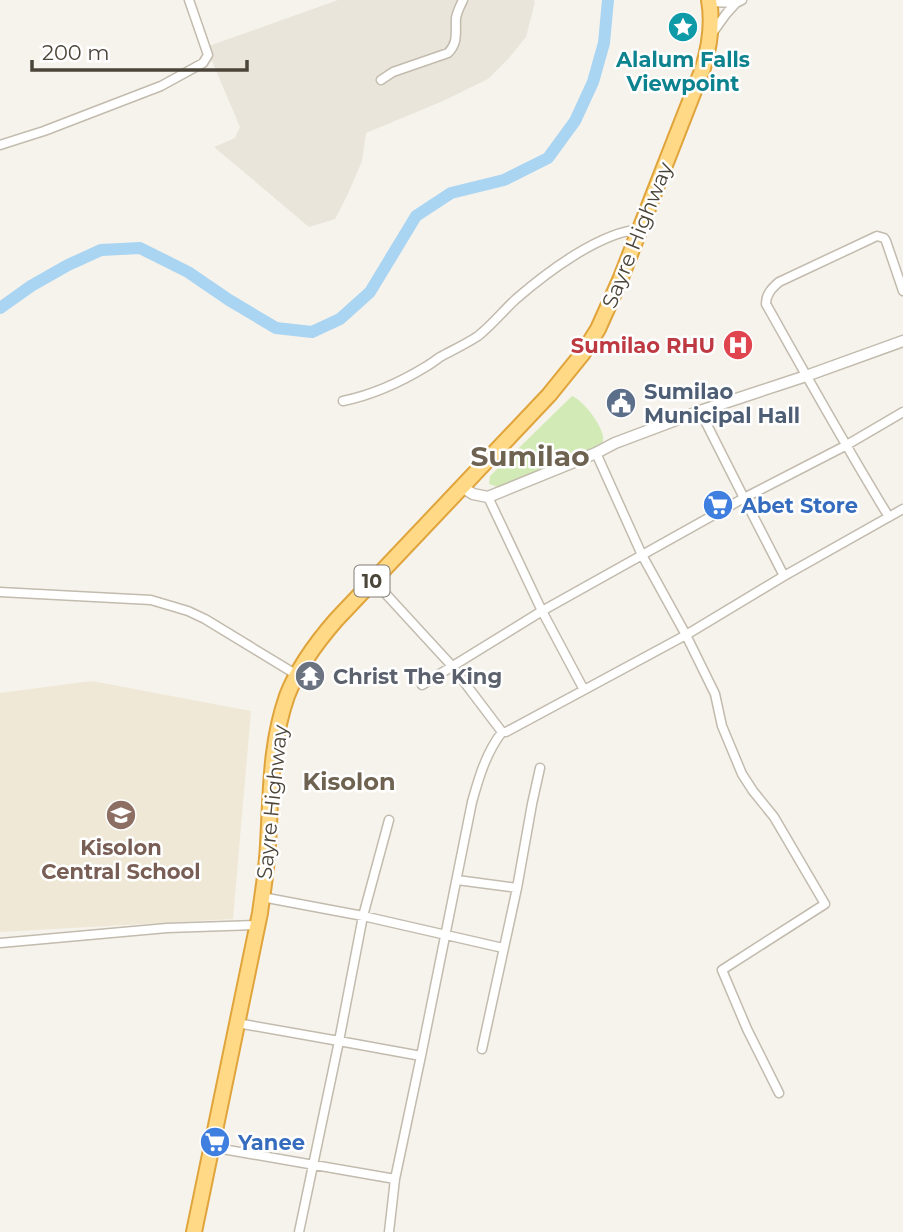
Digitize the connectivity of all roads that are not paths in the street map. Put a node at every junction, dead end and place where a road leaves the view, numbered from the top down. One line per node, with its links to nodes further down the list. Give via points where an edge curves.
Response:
1 (189, 0): 7 (street, via 208,55 203,63 161,86)
2 (463, 0): 6 (street, via 456,16 456,41 448,53)
3 (709, 1): 4 (street); 5 (highway, Sayre Highway / 10)
4 (739, 1): 5 (street)
5 (710, 37): 8 (highway, Sayre Highway / 10, via 704,68)
6 (381, 80)
7 (0, 145)
8 (641, 229): 12 (street, via 611,235 551,271 458,348 390,385); 17 (highway, Sayre Highway / 10, via 583,353)
9 (903, 291): 11 (street, via 886,241 880,236 779,282 766,304)
10 (903, 341): 11 (street)
11 (806, 376): 13 (street); 15 (street)
12 (343, 401)
13 (700, 411): 16 (street); 19 (street)
14 (903, 412): 15 (street)
15 (845, 446): 19 (street); 21 (street)
16 (596, 453): 18 (street); 22 (street)
17 (462, 487): 18 (street); 24 (highway, Sayre Highway / 10)
18 (488, 497): 26 (street)
19 (744, 498): 22 (street); 23 (street)
20 (903, 509): 21 (street)
21 (889, 517): 23 (street)
22 (642, 555): 26 (street); 27 (street)
23 (784, 576): 27 (street)
24 (373, 580): 28 (street); 29 (highway, Sayre Highway / 10, via 319,640)
25 (0, 592): 29 (street, via 151,600 205,619)
26 (542, 611): 28 (street); 31 (street)
27 (686, 635): 31 (street); 47 (street, via 715,694 722,726 742,774 774,817 825,904 722,970)
28 (452, 666): 30 (street); 32 (street)
29 (297, 675): 37 (highway, Sayre Highway / 10, via 281,715 274,751)
30 (422, 685)
31 (584, 690): 32 (street)
32 (502, 732): 35 (street, via 480,774)
33 (540, 768): 36 (street)
34 (389, 820): 38 (street)
35 (457, 880): 36 (street); 40 (street)
36 (517, 888): 42 (street)
37 (262, 897): 38 (street); 39 (highway, Sayre Highway / 10)
38 (363, 916): 40 (street); 44 (street)
39 (258, 925): 41 (street); 43 (highway, Sayre Highway / 10)
40 (445, 933): 42 (street); 46 (street)
41 (0, 943)
42 (503, 948): 45 (street)
43 (237, 1023): 44 (street); 48 (highway, Sayre Highway / 10)
44 (339, 1041): 46 (street); 49 (street)
45 (482, 1049)
46 (421, 1056): 50 (street)
47 (779, 1093)
48 (211, 1147): 49 (street); 51 (highway, Sayre Highway / 10)
49 (313, 1166): 50 (street); 52 (street)
50 (395, 1179): 53 (street)
51 (194, 1232)
52 (299, 1232)
53 (389, 1232)

